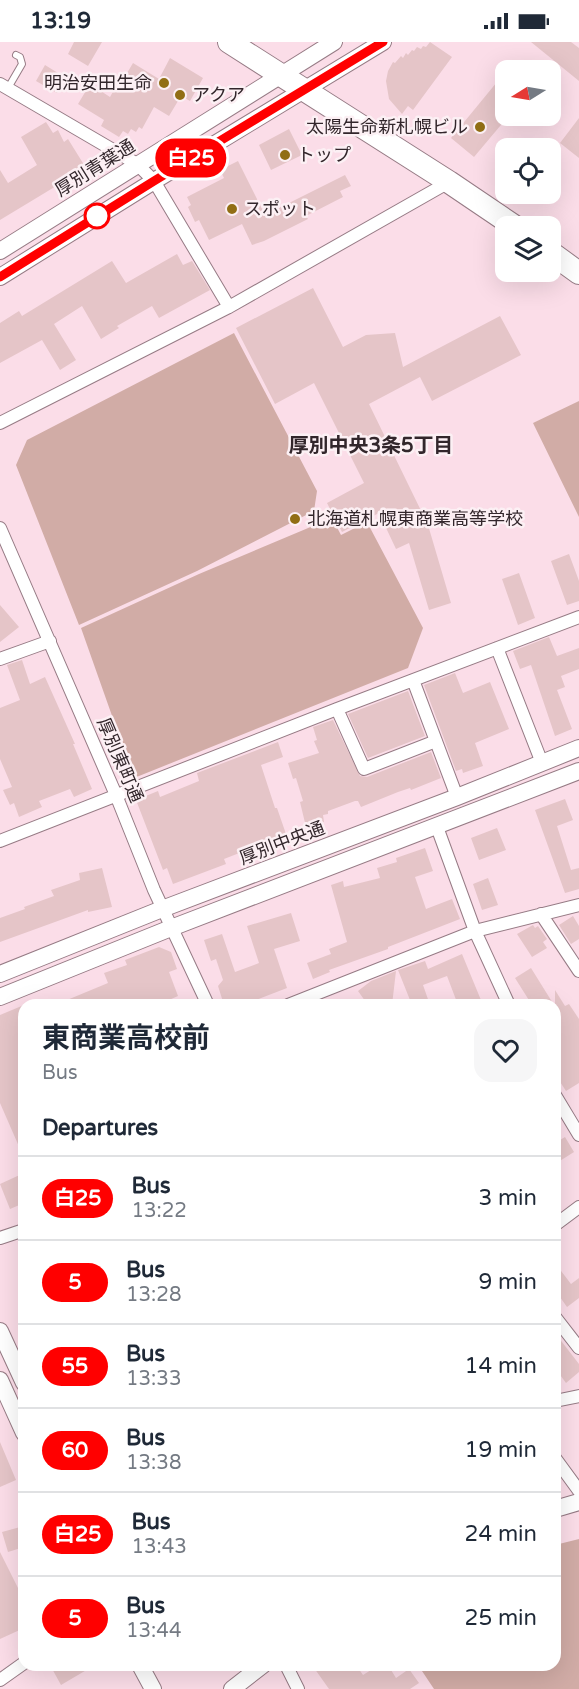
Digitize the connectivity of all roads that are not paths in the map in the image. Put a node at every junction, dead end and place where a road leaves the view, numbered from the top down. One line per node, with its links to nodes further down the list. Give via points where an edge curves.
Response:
1 (229, 42): 5 (highway)
2 (333, 42): 5 (street, 厚別青葉通)
3 (383, 42): 7 (street)
4 (16, 55): 6 (lane, via 20,57 21,69)
5 (281, 75): 7 (highway); 8 (street, 厚別青葉通)
6 (4, 86): 8 (street)
7 (305, 89): 9 (street); 10 (highway)
8 (137, 164): 9 (street); 12 (street, 厚別青葉通)
9 (154, 181): 15 (street); 16 (street)
10 (449, 182): 11 (highway); 16 (street)
11 (499, 216)
12 (0, 251)
13 (561, 260): 14 (highway)
14 (579, 273)
15 (0, 278)
16 (229, 307): 17 (street)
17 (0, 423)
18 (0, 528): 20 (street, 厚別東町通)
19 (579, 617): 21 (street)
20 (50, 640): 22 (street); 29 (street, 厚別東町通)
21 (497, 648): 23 (street); 27 (street)
22 (0, 659)
23 (413, 680): 24 (street); 25 (street)
24 (338, 709): 25 (street, via 364,769); 29 (street)
25 (436, 741): 30 (street)
26 (579, 748): 27 (street, 厚別中央通)
27 (542, 763): 30 (street, 厚別中央通)
28 (579, 771): 31 (street)
29 (116, 795): 32 (street); 34 (street, 厚別東町通)
30 (457, 797): 34 (street, 厚別中央通)
31 (437, 827): 36 (street); 37 (street)
32 (0, 842)
33 (579, 905): 35 (street)
34 (162, 909): 36 (street, 厚別東町通); 39 (street, 厚別中央通)
35 (541, 914): 37 (street); 38 (street)
36 (171, 928): 40 (street); 41 (street, 厚別東町通)
37 (475, 931): 42 (street); 43 (street)
38 (579, 971)
39 (0, 974)
40 (0, 997)
41 (205, 999)
42 (316, 999)
43 (506, 999)
44 (561, 1105): 45 (street)
45 (579, 1135)
46 (579, 1207): 47 (street)
47 (561, 1220)
48 (18, 1232): 49 (street)
49 (0, 1238)
50 (561, 1325): 52 (street)
51 (0, 1331): 53 (street)
52 (579, 1348)
53 (18, 1370)
54 (0, 1380): 57 (street)
55 (579, 1396): 56 (street)
56 (561, 1400)
57 (18, 1420)
58 (561, 1466): 59 (street)
59 (579, 1491)
60 (579, 1502): 61 (street)
61 (561, 1507)
62 (18, 1667): 66 (street)
63 (143, 1671): 67 (street)
64 (255, 1671): 68 (street)
65 (289, 1671): 69 (street)
66 (0, 1680)
67 (153, 1689)
68 (232, 1689)
69 (298, 1689)

